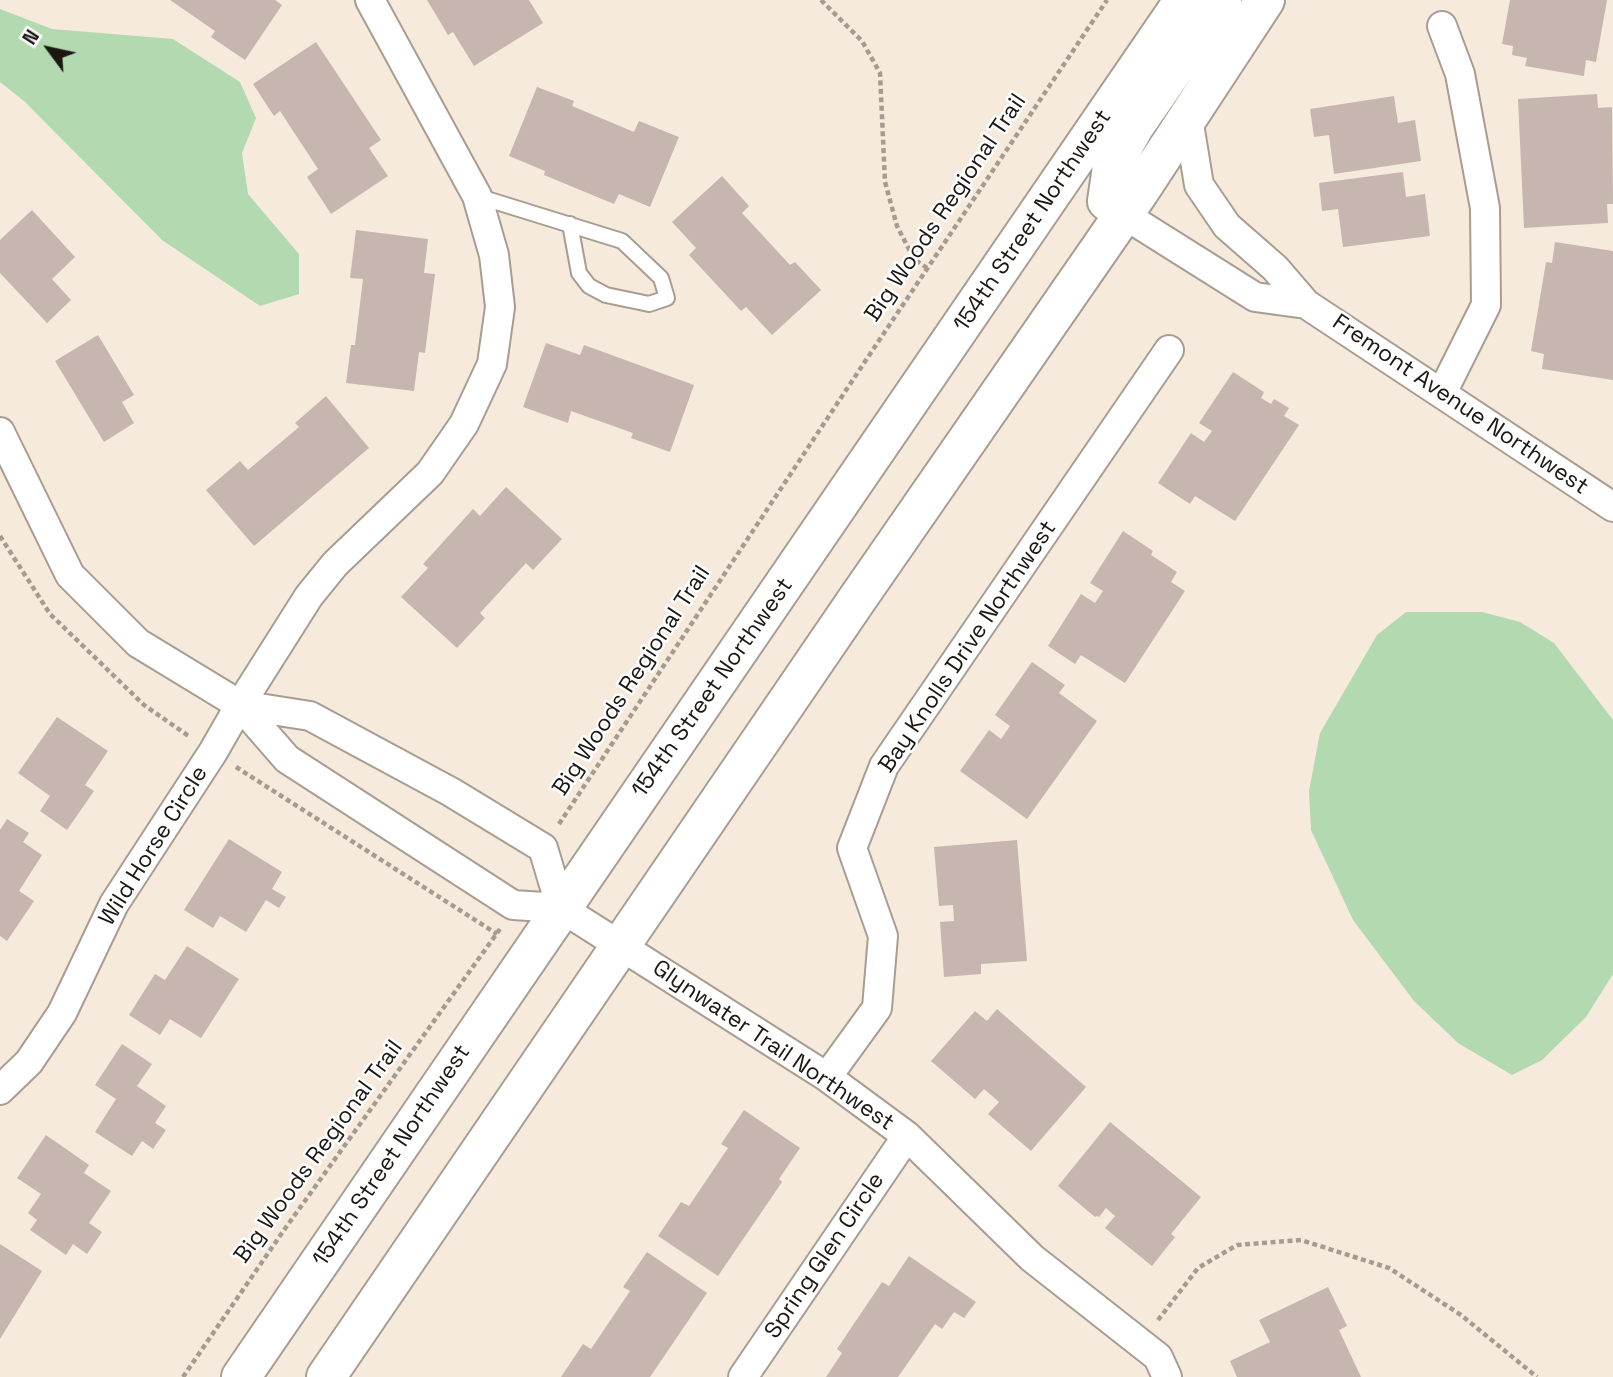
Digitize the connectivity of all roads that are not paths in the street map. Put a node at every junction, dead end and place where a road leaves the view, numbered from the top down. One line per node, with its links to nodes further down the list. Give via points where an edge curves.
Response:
1 (370, 0): 7 (street, Wild Horse Circle)
2 (1184, 0): 16 (street, 154th Street Northwest)
3 (1222, 0): 8 (street, via 1134,127 1112,167 1107,201)
4 (1265, 0): 6 (street)
5 (1442, 26): 12 (street, via 1460,74 1485,208 1486,305)
6 (1188, 118): 8 (street); 10 (street, Fremont Avenue Northwest, via 1199,184 1227,226 1275,268)
7 (477, 196): 9 (lane); 15 (street, Wild Horse Circle, via 494,255 500,307 492,364 464,424 430,473 335,564 309,596)
8 (1123, 214): 10 (street, Fremont Avenue Northwest, via 1255,297); 17 (street)
9 (570, 224): 9 (lane, via 622,241 661,278 667,298 649,304 606,295 589,286 579,273)
10 (1306, 304): 12 (street, Fremont Avenue Northwest)
11 (1170, 350): 18 (street, Bay Knolls Drive Northwest, via 884,766 852,848 883,936 877,1008)
12 (1442, 393): 14 (street, Fremont Avenue Northwest)
13 (0, 432): 15 (street, via 70,575 138,643)
14 (1613, 507)
15 (240, 705): 16 (street, via 287,758 513,905); 16 (street, via 310,716 543,848); 19 (street, Wild Horse Circle, via 114,904 62,1013 29,1062)
16 (561, 908): 17 (street, Glynwater Trail Northwest); 21 (street, 154th Street Northwest)
17 (620, 946): 18 (street, Glynwater Trail Northwest); 22 (street)
18 (827, 1077): 20 (street, Glynwater Trail Northwest)
19 (0, 1090)
20 (907, 1136): 23 (street, Spring Glen Circle); 24 (street, Glynwater Trail Northwest, via 1032,1258 1158,1357)
21 (242, 1377)
22 (326, 1377)
23 (743, 1377)
24 (1167, 1377)

